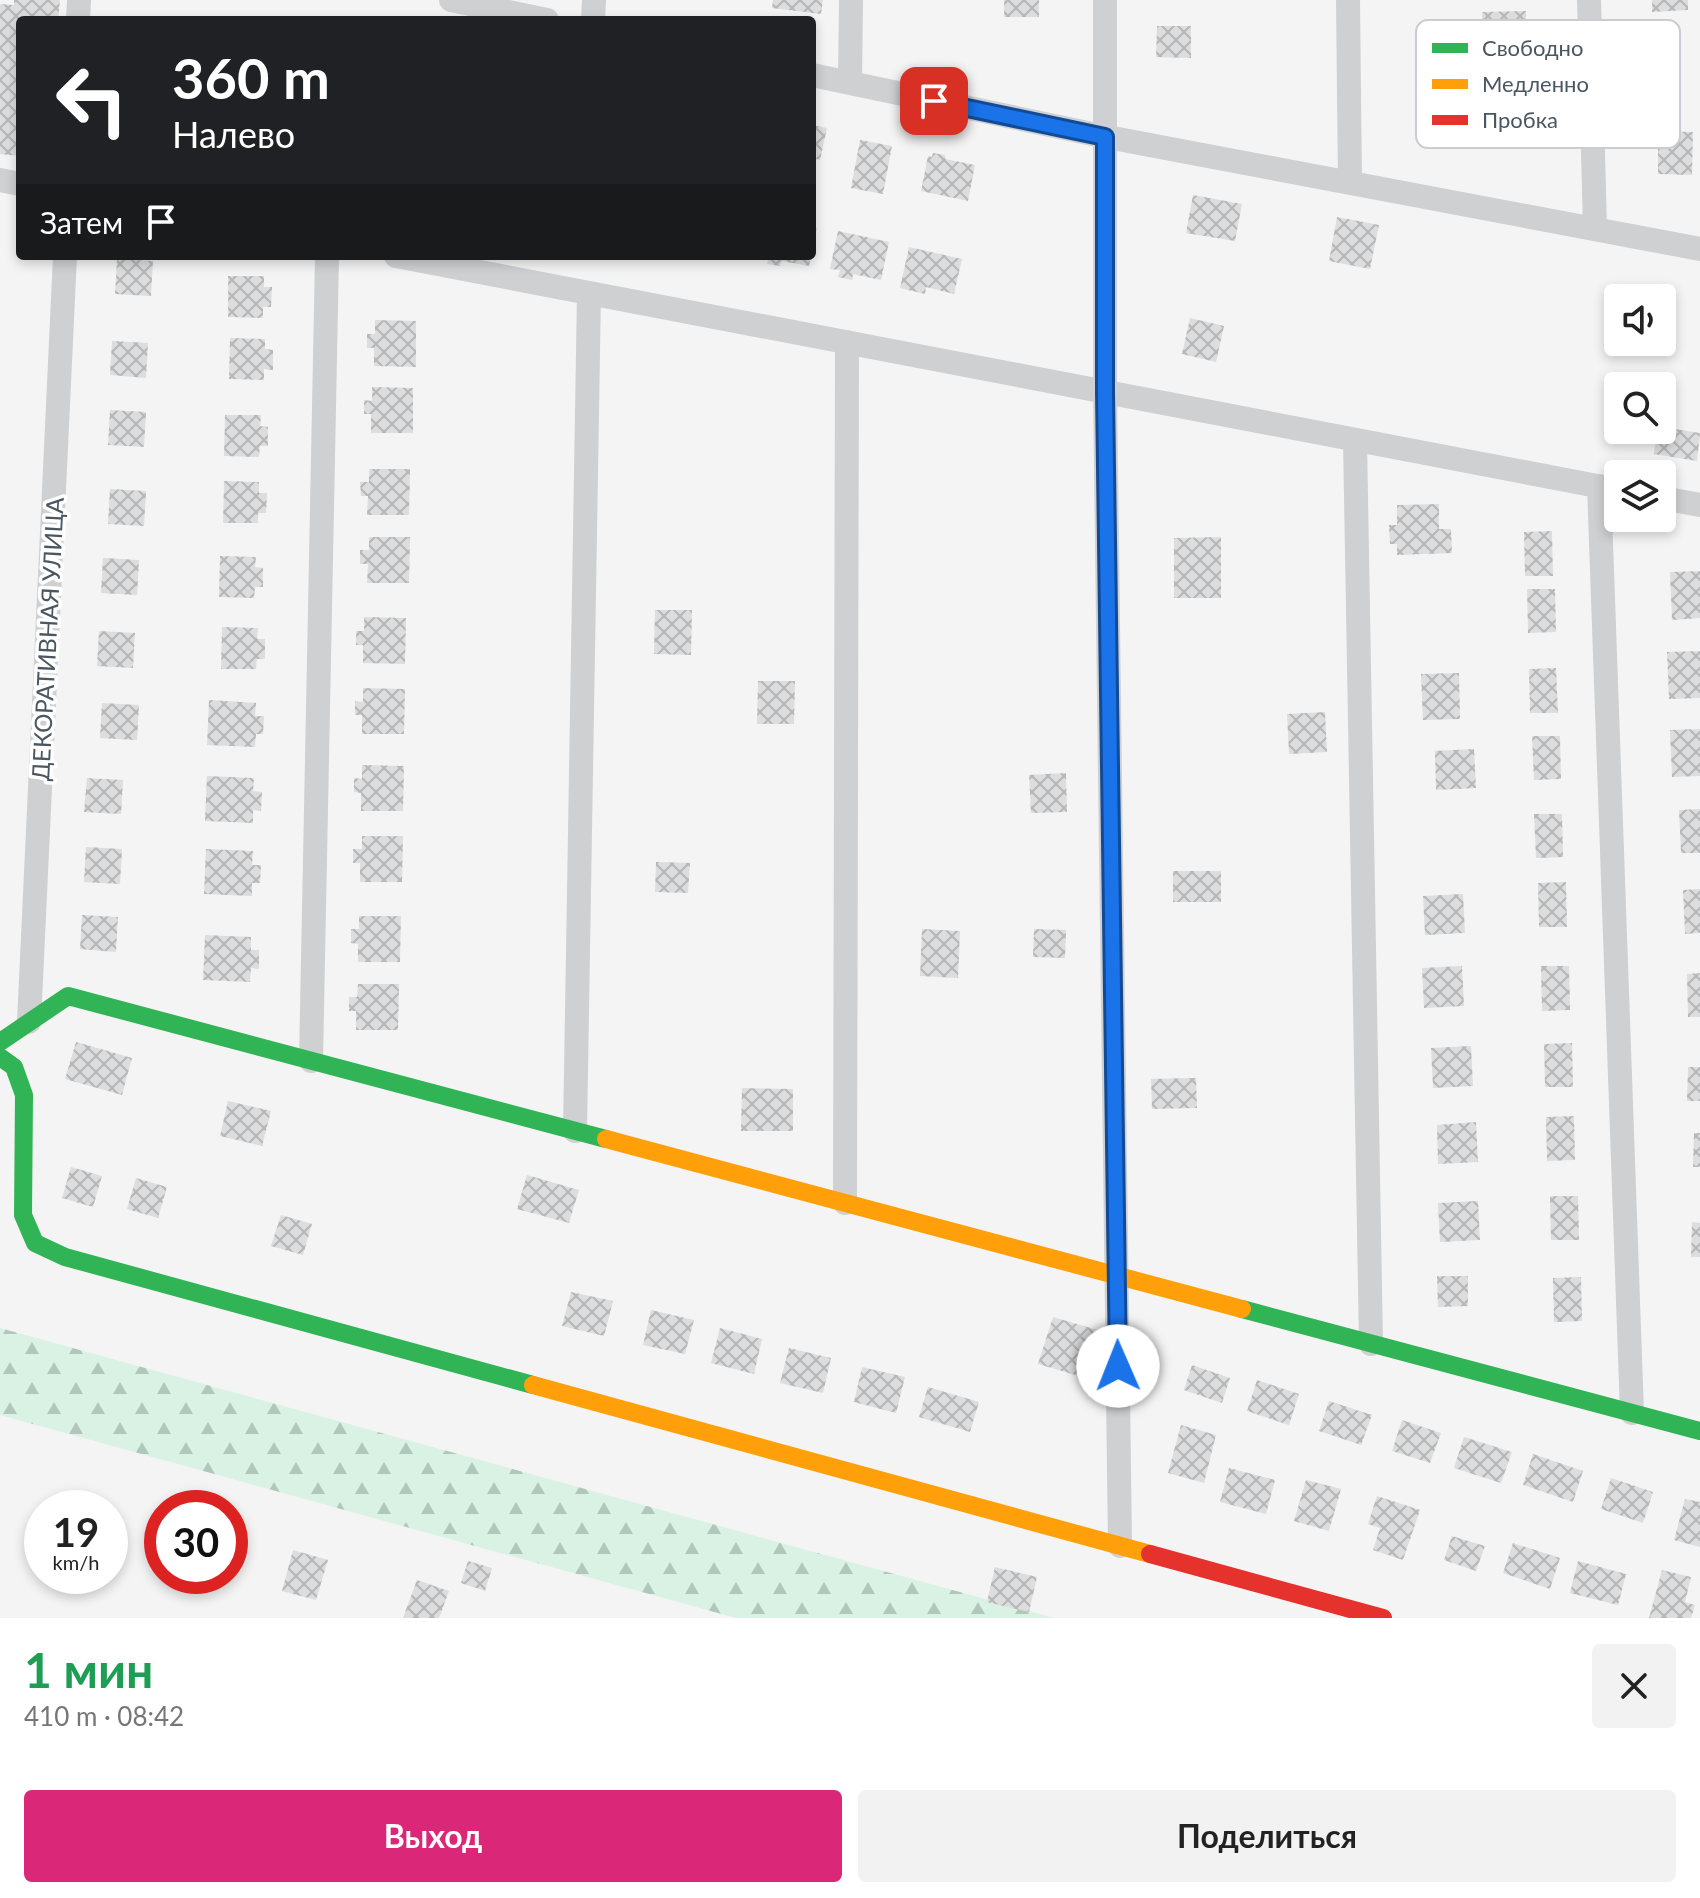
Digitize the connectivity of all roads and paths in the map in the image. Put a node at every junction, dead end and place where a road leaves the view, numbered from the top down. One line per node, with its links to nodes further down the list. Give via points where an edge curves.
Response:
1 (451, 0): 6 (street)
2 (851, 0): 9 (street)
3 (1105, 0): 10 (street)
4 (1348, 0): 12 (street)
5 (1589, 0): 7 (street)
6 (528, 16)
7 (1590, 20)
8 (816, 76): 9 (street)
9 (850, 83): 10 (street)
10 (1105, 137): 12 (street); 20 (street)
11 (1593, 148): 13 (street)
12 (1350, 183): 13 (street)
13 (1595, 229): 14 (street)
14 (1700, 249)
15 (65, 260): 26 (street, ДЕКОРАТИВНАЯ УЛИЦА)
16 (327, 260): 29 (street)
17 (417, 260): 18 (street)
18 (589, 293): 19 (street); 30 (street)
19 (847, 342): 20 (street); 31 (street)
20 (1105, 392): 21 (street); 32 (street)
21 (1355, 440): 22 (street); 33 (street)
22 (1604, 487)
23 (1676, 501): 24 (street)
24 (1700, 505)
25 (1609, 532): 34 (street)
26 (29, 1022): 27 (street); 29 (street, via 68,996)
27 (0, 1042)
28 (0, 1057): 36 (street, via 14,1067 24,1095 23,1215 35,1243 65,1257)
29 (311, 1061): 30 (street)
30 (575, 1131): 31 (street)
31 (845, 1203): 32 (street)
32 (1117, 1276): 33 (street); 36 (street)
33 (1371, 1344): 34 (street)
34 (1632, 1413): 35 (street)
35 (1700, 1431)
36 (1120, 1546): 37 (street)
37 (1383, 1618)

